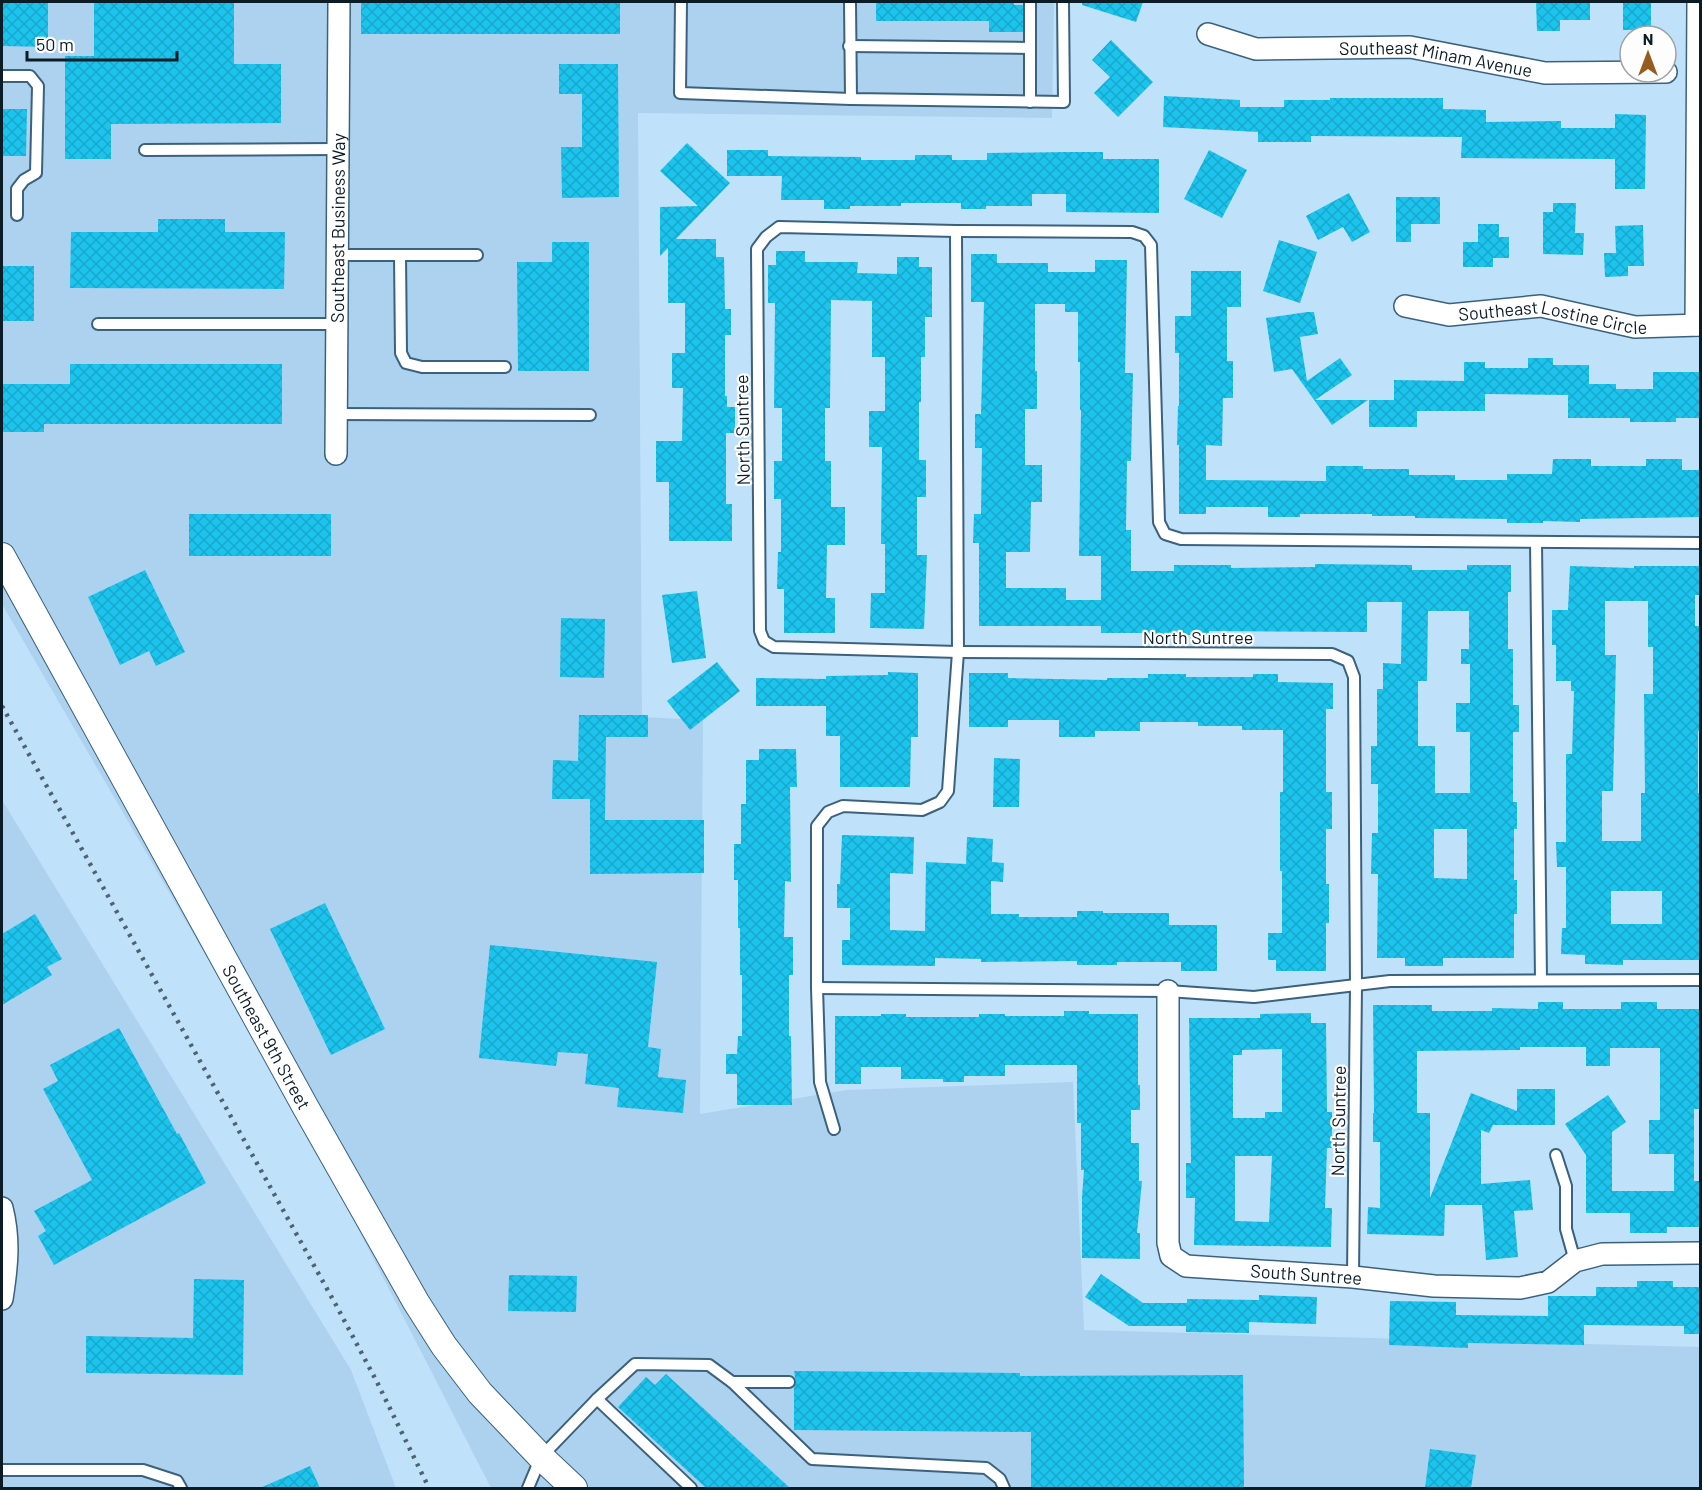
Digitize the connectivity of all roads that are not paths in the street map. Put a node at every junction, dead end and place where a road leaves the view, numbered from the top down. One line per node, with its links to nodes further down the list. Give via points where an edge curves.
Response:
1 (337, 2): 16 (street, Southeast Business Way)
2 (681, 2): 14 (lane, via 680,93)
3 (850, 2): 8 (lane)
4 (1030, 2): 9 (lane)
5 (1063, 2): 15 (lane, via 1064,102)
6 (1698, 2): 12 (street)
7 (1208, 34): 10 (street, Southeast Minam Avenue, via 1256,49 1410,47 1545,73)
8 (849, 46): 9 (lane); 14 (lane)
9 (1030, 48): 15 (lane)
10 (1618, 72)
11 (1678, 72): 12 (street, Southeast Minam Avenue)
12 (1698, 72): 26 (street)
13 (2, 76): 18 (lane, via 30,76 38,86 36,173 17,189)
14 (850, 99): 15 (lane)
15 (1030, 102)
16 (337, 149): 17 (lane); 20 (street, Southeast Business Way)
17 (145, 150)
18 (17, 215)
19 (956, 231): 31 (lane, North Suntree, via 1132,232 1144,236 1151,245 1159,522 1165,534 1181,539); 34 (lane); 34 (lane, North Suntree, via 779,227 757,249 757,261 760,631 764,641 774,647)
20 (337, 255): 21 (lane); 25 (street, Southeast Business Way)
21 (400, 255): 22 (lane); 27 (lane, via 401,352 406,363 422,367)
22 (477, 255)
23 (1405, 306): 26 (street, Southeast Lostine Circle, via 1449,315 1541,306 1635,327)
24 (98, 324): 25 (lane)
25 (337, 324): 28 (street, Southeast Business Way)
26 (1698, 325)
27 (506, 367)
28 (336, 414): 29 (lane); 30 (street, Southeast Business Way)
29 (590, 414)
30 (336, 453)
31 (1536, 542): 32 (lane, North Suntree); 35 (lane)
32 (1701, 543)
33 (2, 556): 50 (street, Southeast 9th Street, via 416,1302 480,1393)
34 (958, 652): 37 (lane, North Suntree, via 1332,654 1348,661 1354,677); 38 (lane, via 948,791 940,802 922,810 843,806 828,812 817,826)
35 (1541, 980): 36 (lane); 37 (lane, via 1390,981)
36 (1701, 980)
37 (1356, 985): 39 (lane, via 1254,997); 45 (lane, North Suntree)
38 (817, 988): 39 (lane); 40 (lane, via 820,1082)
39 (1168, 991): 45 (street, South Suntree, via 1171,1256 1186,1266)
40 (834, 1130)
41 (1556, 1155): 44 (lane, via 1566,1186 1566,1229)
42 (2, 1208): 46 (street, via 7,1267)
43 (1701, 1253): 44 (street, South Suntree, via 1602,1254)
44 (1575, 1261): 45 (street, South Suntree, via 1548,1282 1520,1288 1434,1286)
45 (1353, 1277)
46 (2, 1299)
47 (732, 1382): 48 (lane); 49 (lane, via 709,1365 636,1364); 56 (lane, via 812,1459 986,1468 1000,1479)
48 (789, 1382)
49 (597, 1399): 50 (lane); 55 (lane)
50 (541, 1457): 53 (lane); 54 (street, Southeast 9th Street)
51 (2, 1470): 52 (lane, via 143,1470 177,1481)
52 (181, 1488)
53 (528, 1488)
54 (574, 1488)
55 (692, 1488)
56 (1004, 1488)

